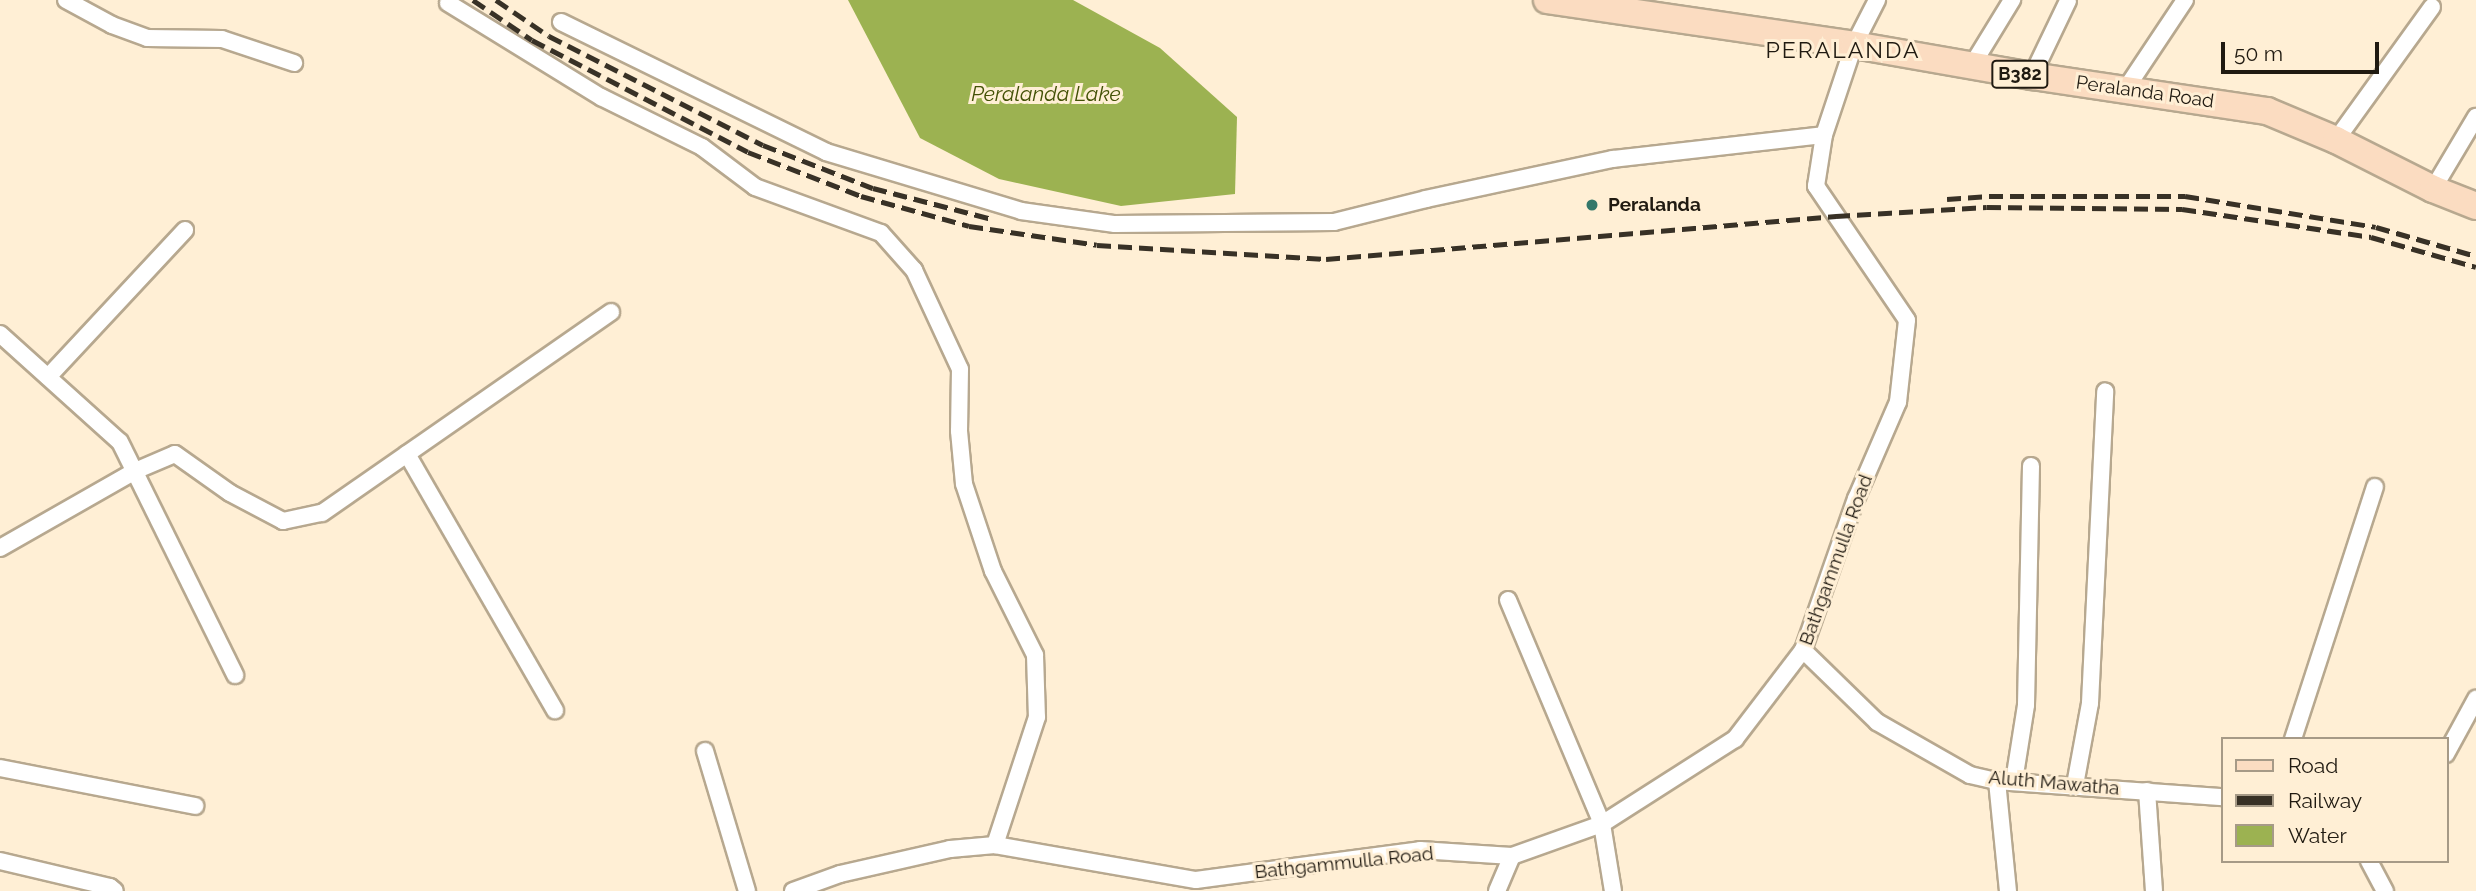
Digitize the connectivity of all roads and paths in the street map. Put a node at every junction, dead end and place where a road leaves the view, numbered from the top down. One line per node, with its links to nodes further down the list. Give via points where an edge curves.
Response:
1 (66, 0): 11 (street, via 146,38 222,39)
2 (1547, 0): 10 (main road, Peralanda Road / B382)
3 (1877, 0): 10 (street, Bathgammulla Road)
4 (2012, 0): 12 (street)
5 (2185, 0): 14 (street)
6 (2068, 1): 13 (street)
7 (448, 3): 45 (street, via 601,97 702,147 755,187 881,233 914,270 960,369 964,484 993,571 1035,655 1037,717)
8 (2432, 7): 17 (street)
9 (561, 22): 16 (street, via 826,152 1021,211 1115,224 1334,222 1613,159)
10 (1854, 45): 12 (main road, Peralanda Road / B382); 16 (street, Bathgammulla Road)
11 (293, 63)
12 (1971, 66): 13 (main road, Peralanda Road / B382)
13 (2032, 76): 14 (main road, Peralanda Road / B382)
14 (2125, 90): 17 (main road, Peralanda Road / B382, via 2267,111)
15 (2476, 117): 18 (street)
16 (1824, 135): 31 (street, Bathgammulla Road, via 1816,186 1907,320 1898,402 1856,499)
17 (2336, 140): 18 (main road, Peralanda Road / B382)
18 (2433, 189): 19 (main road, Peralanda Road / B382)
19 (2476, 206)
20 (185, 230): 23 (street)
21 (611, 312): 25 (street)
22 (0, 334): 23 (street)
23 (48, 377): 27 (street, via 120,442)
24 (2105, 391): 40 (street, via 2090,703)
25 (407, 454): 27 (street, via 322,513 283,521 230,493 175,454); 34 (street)
26 (2031, 466): 39 (street, via 2026,705)
27 (135, 471): 29 (street); 32 (street)
28 (2375, 487): 35 (street)
29 (0, 548)
30 (1508, 600): 44 (street)
31 (1804, 650): 39 (street, Aluth Mawatha, via 1877,722 1970,775); 44 (street, Bathgammulla Road, via 1735,739)
32 (235, 676)
33 (2476, 699): 36 (street)
34 (555, 710)
35 (2294, 737)
36 (2448, 750)
37 (705, 751): 52 (street)
38 (0, 768): 43 (street)
39 (2006, 781): 40 (street, Aluth Mawatha); 56 (street)
40 (2075, 785): 41 (street, Aluth Mawatha)
41 (2147, 791): 42 (street, Aluth Mawatha); 57 (street)
42 (2220, 797)
43 (195, 806)
44 (1602, 824): 46 (street, Bathgammulla Road); 55 (street)
45 (996, 845): 46 (street, Bathgammulla Road, via 1196,880 1420,850); 53 (street, Bathgammulla Road, via 950,849 840,874)
46 (1512, 856): 54 (street)
47 (0, 862): 51 (street)
48 (2370, 863): 50 (street)
49 (2388, 863): 50 (street)
50 (2383, 884)
51 (115, 891)
52 (747, 891)
53 (793, 891)
54 (1497, 891)
55 (1614, 891)
56 (2008, 891)
57 (2154, 891)

